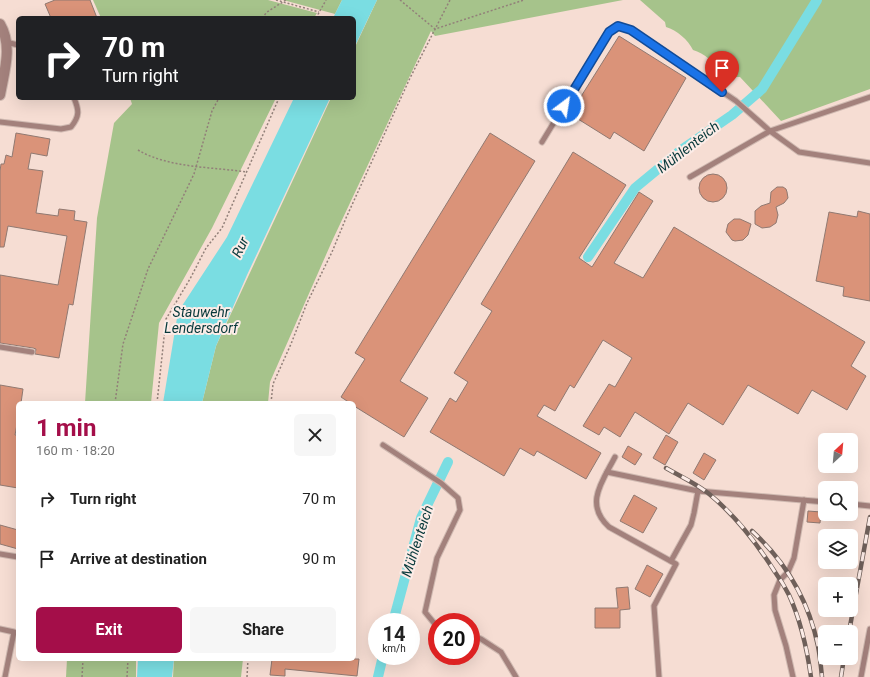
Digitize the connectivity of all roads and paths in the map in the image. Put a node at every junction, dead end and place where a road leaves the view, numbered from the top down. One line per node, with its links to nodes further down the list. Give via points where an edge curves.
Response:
1 (276, 0): 7 (path)
2 (286, 0): 7 (path)
3 (326, 0): 8 (path)
4 (400, 0): 12 (path)
5 (450, 0): 12 (path)
6 (524, 0): 12 (path)
7 (283, 2): 8 (path); 9 (path)
8 (319, 12): 10 (path)
9 (263, 16)
10 (317, 16)
11 (0, 24): 13 (street)
12 (435, 29): 32 (path, via 307,303 273,384)
13 (6, 42): 14 (lane); 15 (street, via 6,66)
14 (16, 45)
15 (0, 95)
16 (870, 97): 21 (lane)
17 (75, 100): 20 (lane, via 79,111 71,127 61,129)
18 (218, 100): 25 (path, via 212,111)
19 (278, 100): 26 (path)
20 (0, 122)
21 (770, 131): 22 (lane, via 736,101 631,30 618,26 609,32); 24 (lane, via 799,152); 27 (lane)
22 (542, 142)
23 (138, 150): 25 (path, via 171,162)
24 (870, 163)
25 (196, 166): 26 (path); 30 (path, via 148,269 123,344)
26 (246, 172): 31 (path, via 222,228 206,248 166,319)
27 (690, 177)
28 (0, 347): 29 (lane)
29 (32, 352)
30 (115, 401)
31 (157, 401)
32 (271, 401)
33 (383, 445): 44 (lane, via 441,483 458,498 460,510 437,558 425,612)
34 (615, 456): 35 (lane)
35 (607, 472): 36 (lane); 43 (lane, via 597,495 596,508 601,520)
36 (698, 491): 37 (lane); 43 (lane, via 691,525)
37 (804, 500): 38 (lane); 57 (lane, via 794,558 774,595 775,610)
38 (818, 501)
39 (858, 505): 40 (lane)
40 (870, 506)
41 (0, 554): 42 (lane)
42 (16, 557)
43 (671, 561): 56 (lane, via 676,564 654,606)
44 (428, 616)
45 (0, 629): 51 (lane, via 14,632)
46 (870, 629): 58 (lane)
47 (480, 639): 55 (lane, via 501,652)
48 (83, 661): 52 (path)
49 (128, 661): 53 (path)
50 (248, 661): 54 (path)
51 (5, 677)
52 (82, 677)
53 (127, 677)
54 (247, 677)
55 (516, 677)
56 (659, 677)
57 (794, 677)
58 (861, 677)

